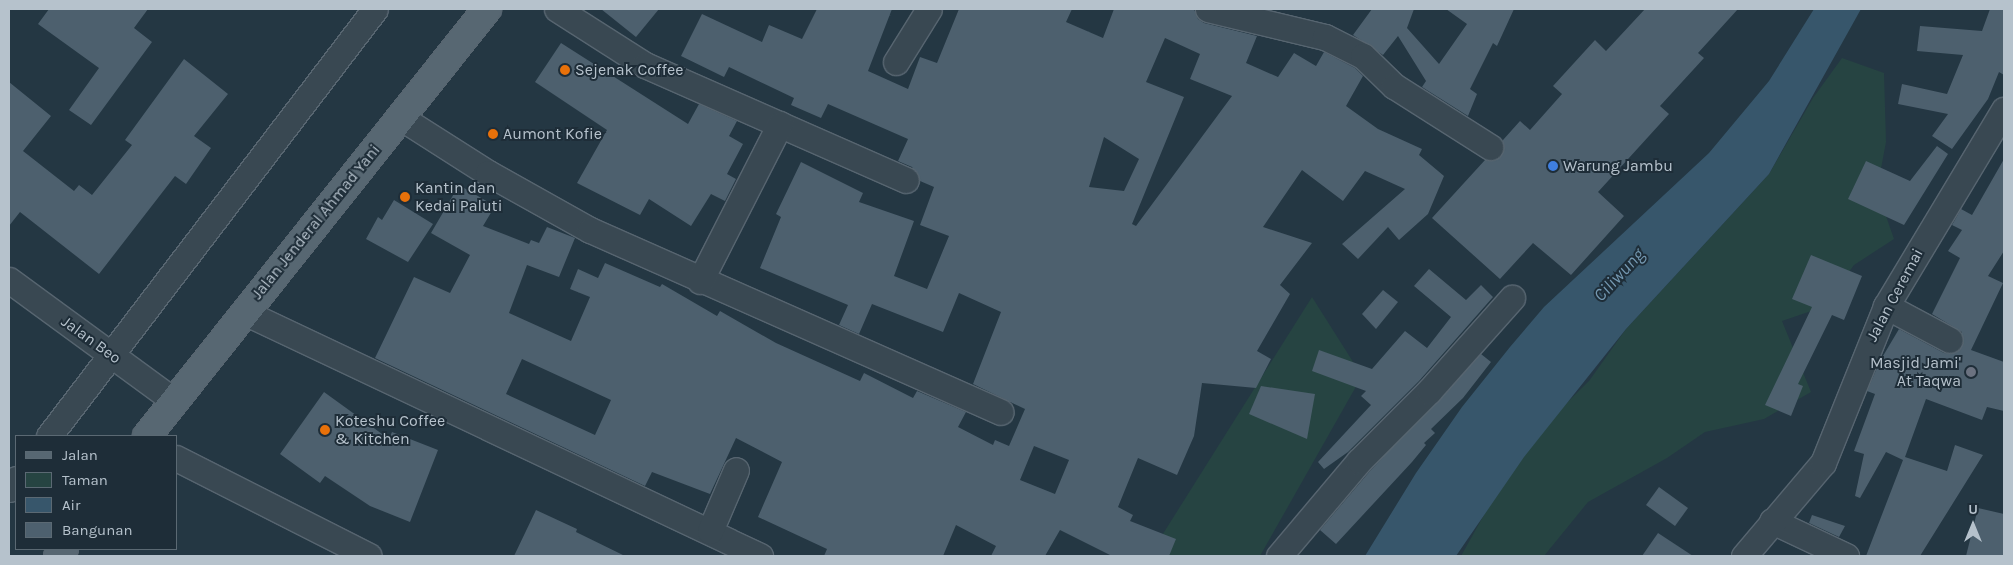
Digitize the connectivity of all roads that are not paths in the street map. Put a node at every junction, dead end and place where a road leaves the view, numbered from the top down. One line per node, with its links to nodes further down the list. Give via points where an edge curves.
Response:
1 (375, 9): 18 (street)
2 (487, 9): 8 (main road, Jalan Jenderal Ahmad Yani)
3 (557, 9): 9 (street, via 645,65)
4 (929, 9): 6 (street)
5 (1208, 9): 10 (street, via 1325,37 1363,56 1394,86)
6 (896, 62)
7 (2004, 110): 15 (street, Jalan Ceremai)
8 (400, 118): 13 (street, via 488,173 590,230); 16 (main road, Jalan Jenderal Ahmad Yani)
9 (780, 124): 11 (street); 13 (street)
10 (1490, 147)
11 (906, 180)
12 (9, 280): 18 (street, Jalan Beo)
13 (700, 281): 20 (street)
14 (1512, 298): 29 (street, via 1359,461)
15 (1886, 306): 17 (street); 25 (street, Jalan Ceremai, via 1822,463)
16 (244, 312): 19 (main road, Jalan Jenderal Ahmad Yani); 26 (street)
17 (1950, 340)
18 (111, 355): 19 (street, Jalan Beo); 21 (street)
19 (173, 400): 22 (main road, Jalan Jenderal Ahmad Yani)
20 (1000, 412)
21 (50, 435)
22 (148, 435)
23 (178, 459): 27 (street)
24 (736, 470): 26 (street)
25 (1772, 521): 30 (street, Jalan Ceremai); 31 (street)
26 (710, 531): 28 (street)
27 (369, 556)
28 (760, 556)
29 (1279, 556)
30 (1744, 556)
31 (1846, 556)

